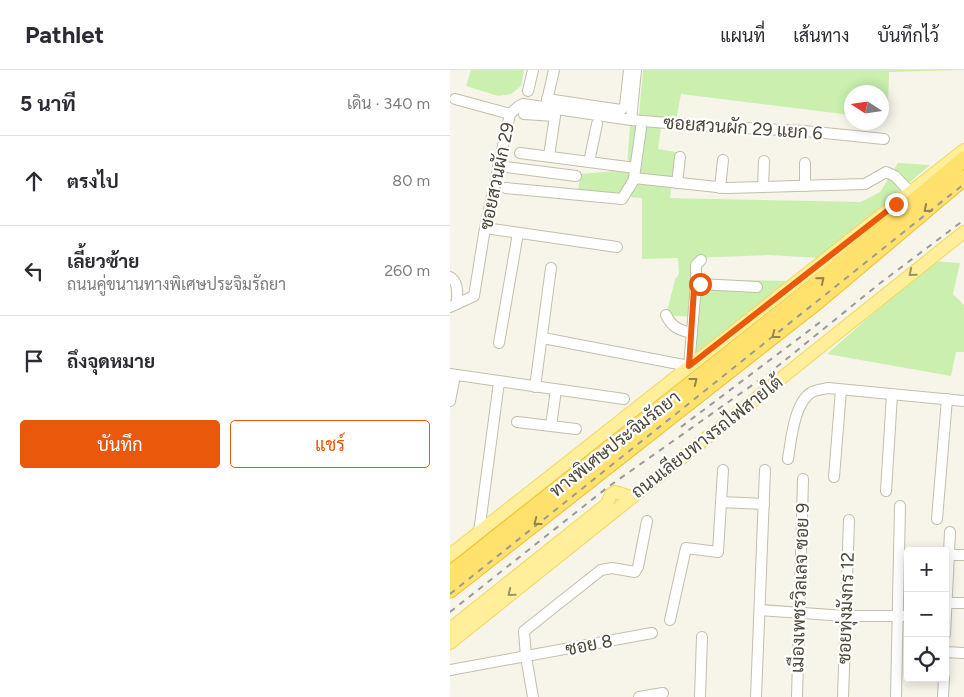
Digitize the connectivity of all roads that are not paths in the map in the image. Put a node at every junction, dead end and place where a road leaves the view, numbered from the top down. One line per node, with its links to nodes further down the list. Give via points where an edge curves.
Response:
1 (533, 70): 5 (street)
2 (554, 70): 7 (street)
3 (629, 70): 7 (street, via 625,106 621,110)
4 (636, 70): 10 (street)
5 (528, 91)
6 (456, 99): 8 (street)
7 (546, 104): 8 (street, ซอยสวนผัก 29, via 523,104); 10 (street, ซอยสวนผัก 29)
8 (510, 114): 23 (street, ซอยสวนผัก 29)
9 (524, 114): 16 (street, via 556,116)
10 (631, 120): 13 (street, ซอยสวนผัก 29 แยก 6, via 703,126 805,126)
11 (596, 124): 21 (street)
12 (641, 128): 24 (street)
13 (884, 139)
14 (964, 150): 32 (main road)
15 (520, 153): 16 (street)
16 (549, 156): 21 (street)
17 (680, 157): 27 (street)
18 (964, 159): 81 (highway, ทางพิเศษประจิมรัถยา, one-way to 18, via 809,290)
19 (723, 160): 31 (street)
20 (764, 161): 29 (street)
21 (589, 162): 24 (street)
22 (805, 163): 28 (street)
23 (498, 166): 25 (street); 33 (street, ซอยสวนผัก 29)
24 (635, 173): 27 (street); 30 (street, via 622,200)
25 (576, 176)
26 (964, 178): 82 (highway, ทางพิเศษประจิมรัถยา, one-way to 82, via 818,301)
27 (677, 183): 31 (street)
28 (805, 186): 29 (street); 32 (street, via 865,184 886,172 895,176)
29 (763, 187): 31 (street)
30 (506, 188)
31 (720, 188)
32 (910, 192): 47 (main road)
33 (485, 228): 35 (street); 42 (street, ซอยสวนผัก 29, via 474,296)
34 (964, 232): 68 (main road, ถนนเลียบทางรถไฟสายใต้, one-way to 68)
35 (518, 233): 36 (street); 46 (street)
36 (616, 247)
37 (701, 260): 40 (street, via 696,264)
38 (551, 268): 45 (street)
39 (450, 277): 42 (street, via 457,284)
40 (696, 285): 41 (street); 44 (street)
41 (757, 287)
42 (454, 306)
43 (666, 315): 44 (street, via 673,327)
44 (692, 333): 47 (street)
45 (543, 338): 47 (street); 50 (street)
46 (499, 343)
47 (689, 366): 61 (main road)
48 (452, 375): 49 (street); 56 (street)
49 (499, 382): 50 (street); 75 (street)
50 (535, 387): 51 (street)
51 (556, 390): 54 (street); 59 (street)
52 (841, 390): 53 (street); 62 (street, via 828,388 812,392 800,406); 65 (street)
53 (892, 396): 55 (street); 67 (street)
54 (624, 399)
55 (947, 399): 57 (street); 72 (street)
56 (450, 401)
57 (964, 401)
58 (517, 422): 59 (street)
59 (551, 426): 60 (street)
60 (576, 429)
61 (592, 444): 75 (main road); 80 (main road, via 590,464 579,465)
62 (788, 459)
63 (723, 470): 69 (street)
64 (765, 470): 70 (street)
65 (834, 477)
66 (803, 479): 86 (street, เมืองเพชรวิลเลจ ซอย 9)
67 (886, 490)
68 (631, 497): 90 (main road, via 613,492 607,504); 93 (main road, ถนนเลียบทางรถไฟสายใต้, one-way to 93)
69 (721, 502): 70 (street); 89 (street, via 718,552 686,548)
70 (764, 504): 85 (street)
71 (900, 506): 88 (street)
72 (937, 519)
73 (848, 520): 87 (street, ซอยทุ่งมังกร 12)
74 (647, 521): 96 (street, via 638,567 634,572 612,568 602,570 586,582 524,631)
75 (479, 532): 77 (main road)
76 (950, 532): 79 (street)
77 (450, 555)
78 (964, 555): 79 (street)
79 (949, 556)
80 (450, 566)
81 (450, 574)
82 (450, 590)
83 (949, 602): 84 (street)
84 (964, 603)
85 (760, 610): 86 (street); 103 (street)
86 (800, 613): 87 (street); 104 (street, เมืองเพชรวิลเลจ ซอย 9)
87 (846, 616): 88 (street); 105 (street, ซอยทุ่งมังกร 12)
88 (903, 616): 106 (street)
89 (670, 620)
90 (450, 629)
91 (652, 633): 96 (street, ซอย 8)
92 (702, 637): 102 (street)
93 (450, 642)
94 (949, 652): 95 (street)
95 (964, 653)
96 (526, 657): 97 (street, ซอย 8); 100 (street)
97 (450, 670)
98 (944, 682): 107 (street)
99 (663, 693): 101 (street)
100 (533, 697)
101 (639, 697)
102 (700, 697)
103 (756, 697)
104 (796, 697)
105 (843, 697)
106 (896, 697)
107 (943, 697)

